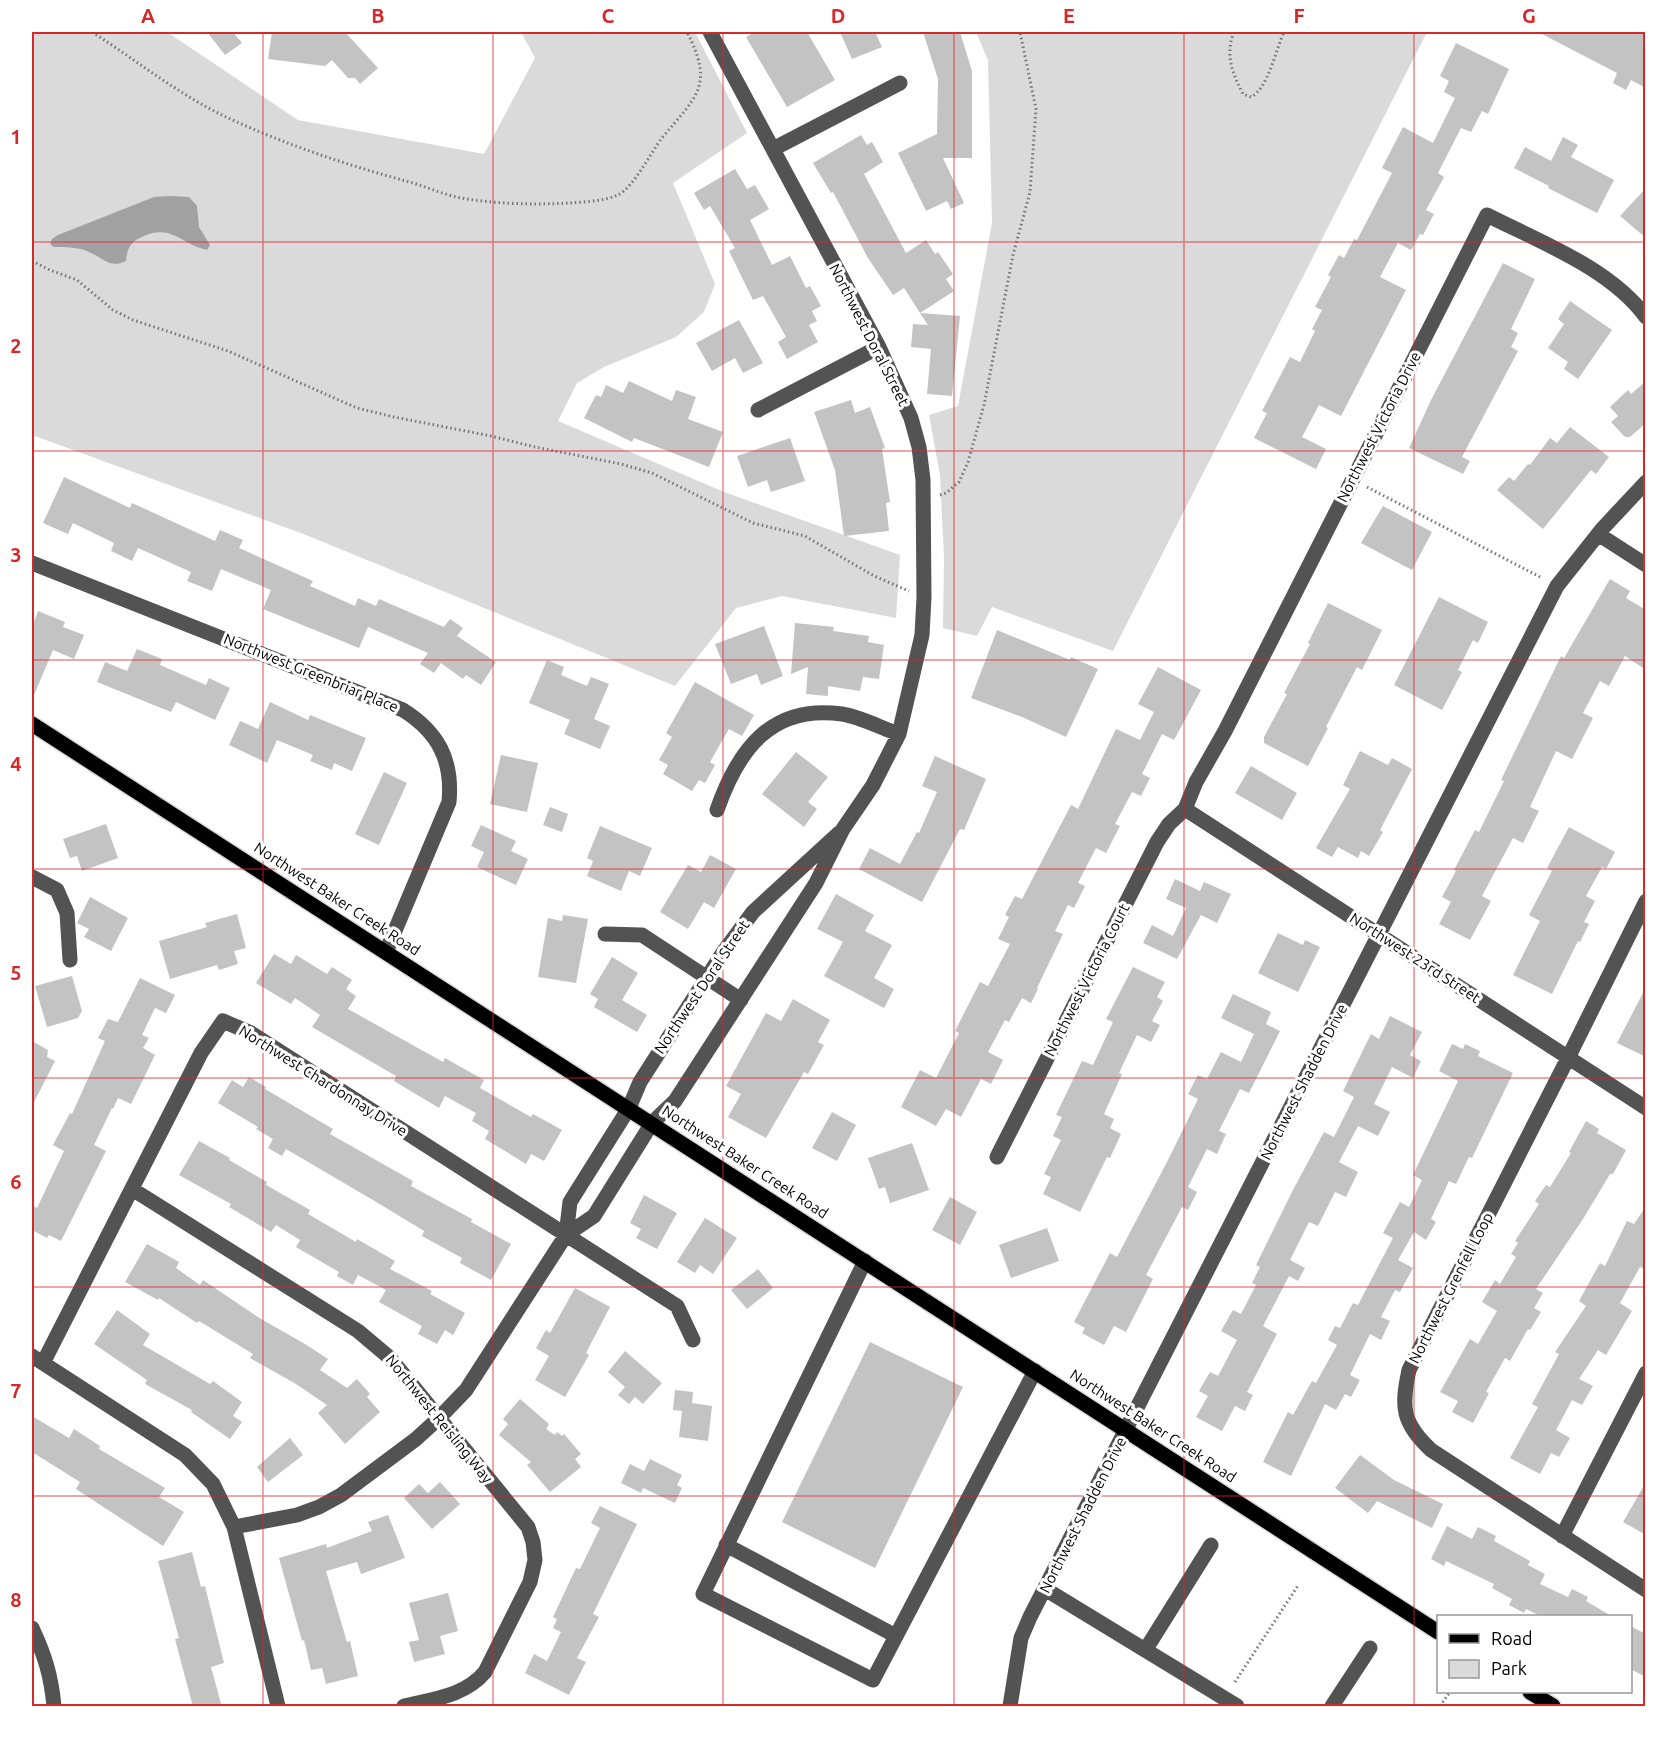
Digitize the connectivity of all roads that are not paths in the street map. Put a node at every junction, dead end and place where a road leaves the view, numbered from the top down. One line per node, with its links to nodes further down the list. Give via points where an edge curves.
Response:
1 (710, 32): 3 (street, Northwest Doral Street)
2 (900, 83): 3 (street)
3 (773, 149): 5 (street, Northwest Doral Street)
4 (1646, 317): 13 (street, Northwest Victoria Drive, via 1611,281 1487,215)
5 (879, 347): 6 (street); 12 (street, Northwest Doral Street, via 914,428 924,500 922,635)
6 (759, 410)
7 (1646, 482): 8 (street, Northwest Shadden Drive)
8 (1598, 534): 10 (street); 19 (street, Northwest Shadden Drive, via 1557,586)
9 (32, 562): 20 (street, Northwest Greenbriar Place, via 403,710 432,734 449,767 449,802)
10 (1646, 566)
11 (32, 724): 20 (main road, Northwest Baker Creek Road)
12 (899, 734): 14 (street, via 845,714 820,712 798,715 771,726 750,746 726,785); 15 (street, Northwest Doral Street, via 873,785)
13 (1185, 809): 19 (street, Northwest 23rd Street); 28 (street, Northwest Victoria Court, via 1157,842)
14 (717, 810)
15 (843, 829): 22 (street, Northwest Doral Street, via 753,912); 23 (street, Northwest Doral Street, via 816,884)
16 (32, 877): 21 (street, via 57,890 67,913)
17 (1646, 901): 24 (street, Northwest Grenfell Loop)
18 (604, 934): 22 (street, via 642,935)
19 (1379, 935): 24 (street, Northwest 23rd Street); 37 (street, Northwest Shadden Drive)
20 (386, 952): 25 (main road, Northwest Baker Creek Road)
21 (70, 960)
22 (707, 978): 23 (street); 25 (street, Northwest Doral Street, via 640,1082)
23 (741, 1000): 27 (street, Northwest Doral Street, via 675,1101)
24 (1568, 1058): 26 (street, Northwest 23rd Street); 39 (street, Northwest Grenfell Loop, via 1409,1370 1403,1394 1408,1422 1431,1450)
25 (629, 1108): 27 (main road, Northwest Baker Creek Road); 30 (street, Northwest Doral Street, via 570,1202)
26 (1646, 1108)
27 (652, 1123): 30 (street, Northwest Doral Street, via 594,1216); 31 (main road, Northwest Baker Creek Road)
28 (997, 1157)
29 (132, 1189): 30 (street, Northwest Chardonnay Drive, via 201,1053 223,1021 251,1033); 33 (street, Northwest Chardonnay Drive); 36 (street, Northwest Reisling Way, via 358,1331 390,1358)
30 (566, 1235): 32 (street, via 677,1306); 36 (street, via 466,1390)
31 (865, 1261): 34 (main road, Northwest Baker Creek Road); 40 (street)
32 (693, 1340)
33 (37, 1359): 38 (street, via 184,1455 213,1484)
34 (1035, 1371): 37 (main road, Northwest Baker Creek Road); 46 (street)
35 (1646, 1373): 39 (street)
36 (439, 1419): 38 (street, via 416,1440 326,1503 297,1515); 52 (street, Northwest Reisling Way, via 528,1527 534,1569 485,1672 477,1681 452,1694)
37 (1127, 1430): 42 (street, Northwest Shadden Drive); 45 (main road, Northwest Baker Creek Road)
38 (234, 1527): 51 (street)
39 (1562, 1536): 43 (street, Northwest Grenfell Loop)
40 (726, 1545): 46 (street); 46 (street, via 703,1594 873,1680)
41 (1211, 1545): 48 (street)
42 (1045, 1589): 48 (street); 53 (street, Northwest Shadden Drive, via 1021,1638)
43 (1646, 1590)
44 (32, 1628): 50 (street, via 51,1677)
45 (1437, 1631)
46 (896, 1636)
47 (1370, 1648): 55 (street)
48 (1146, 1649): 54 (street)
49 (1532, 1693): 56 (main road)
50 (54, 1707)
51 (278, 1707)
52 (404, 1707)
53 (1010, 1707)
54 (1237, 1707)
55 (1332, 1707)
56 (1553, 1707)

